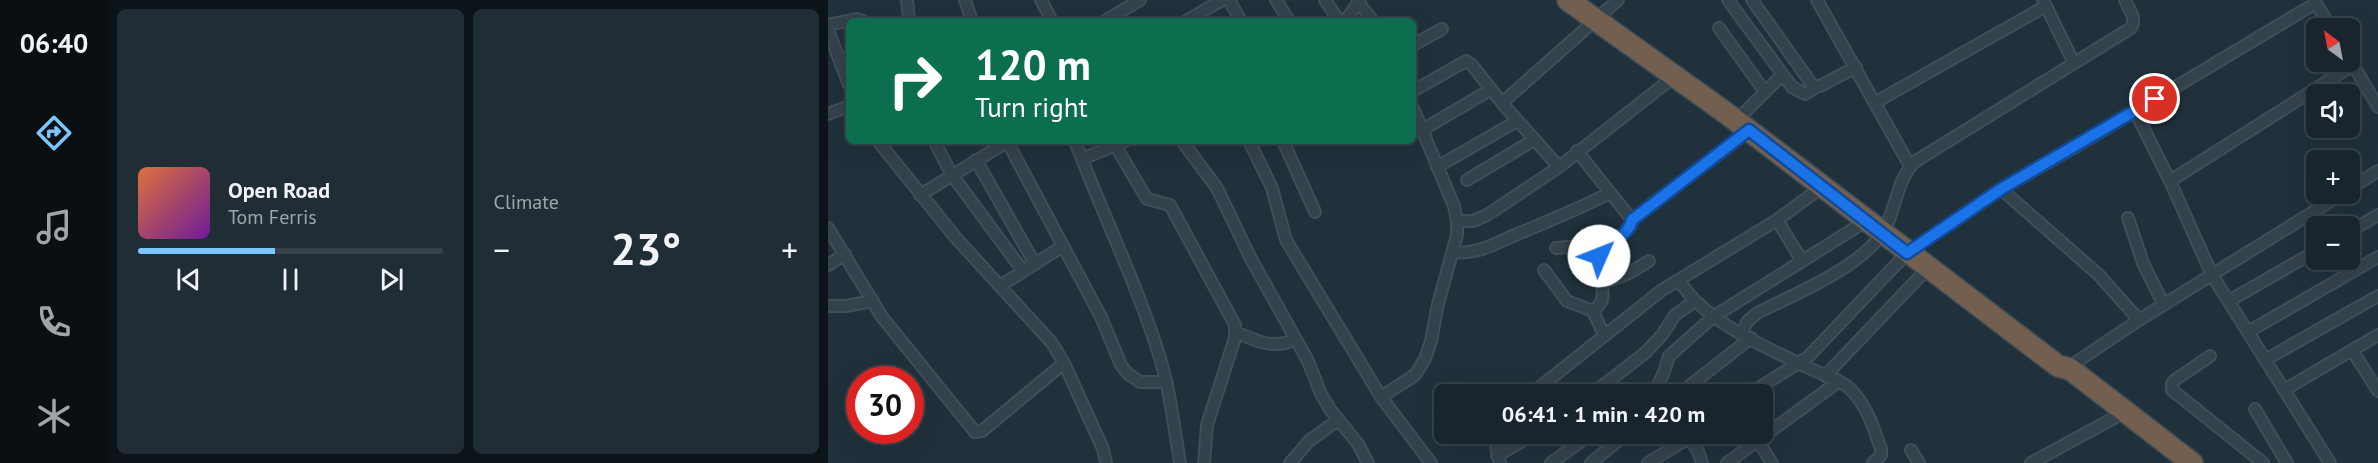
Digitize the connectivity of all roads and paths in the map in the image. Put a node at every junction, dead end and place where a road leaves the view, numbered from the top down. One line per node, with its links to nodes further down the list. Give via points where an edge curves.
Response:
1 (906, 0): 18 (street)
2 (965, 0): 19 (street)
3 (1041, 0): 20 (street)
4 (1221, 0): 22 (street)
5 (1228, 0): 23 (street)
6 (1276, 0): 24 (street)
7 (1325, 0): 25 (street)
8 (1568, 0): 29 (highway)
9 (1618, 0): 29 (street)
10 (1728, 0): 40 (street)
11 (1752, 0): 43 (street)
12 (1817, 0): 37 (street)
13 (2125, 0): 36 (street, via 2133,18 2131,28)
14 (1136, 1): 21 (street)
15 (1359, 1): 26 (street); 27 (street)
16 (2315, 2): 28 (street); 51 (street)
17 (2045, 3): 36 (street); 47 (street)
18 (909, 18)
19 (971, 18)
20 (1050, 18)
21 (1110, 18)
22 (1191, 18)
23 (1239, 18)
24 (1287, 18)
25 (1337, 18)
26 (1347, 18)
27 (1371, 18)
28 (2325, 18)
29 (1596, 20): 41 (highway); 48 (street)
30 (846, 21): 31 (street)
31 (828, 25)
32 (1719, 28): 46 (street)
33 (1442, 29): 35 (street)
34 (828, 30): 42 (street)
35 (1416, 43)
36 (2074, 63): 71 (street)
37 (1856, 67): 43 (street); 47 (street)
38 (2336, 72): 77 (street)
39 (2357, 72): 50 (street)
40 (1782, 75): 43 (street, via 1800,93); 46 (street)
41 (1675, 76): 55 (highway); 68 (street)
42 (846, 77)
43 (1816, 87)
44 (1416, 89): 45 (street, via 1466,61)
45 (1490, 90): 48 (street); 56 (street)
46 (1765, 92): 55 (street)
47 (1876, 102): 71 (street)
48 (1502, 103): 54 (street)
49 (846, 107): 52 (street)
50 (2378, 107)
51 (2135, 111): 77 (street); 80 (street)
52 (828, 114)
53 (1416, 115): 56 (street)
54 (1517, 121): 57 (street); 72 (street)
55 (1743, 126): 79 (highway); 87 (street)
56 (1422, 130): 72 (street)
57 (1534, 140): 73 (street); 76 (street)
58 (880, 144): 82 (street)
59 (936, 144): 75 (street)
60 (1002, 144): 70 (street)
61 (1009, 144): 93 (street)
62 (1076, 144): 69 (street)
63 (1118, 144): 69 (street)
64 (1120, 144): 121 (street, via 1147,199 1170,205)
65 (1184, 144): 126 (street, via 1217,188)
66 (1250, 144): 145 (street, via 1272,188 1286,240)
67 (1284, 144): 84 (street)
68 (1577, 151): 73 (street); 81 (street)
69 (1082, 159): 136 (street, via 1128,268)
70 (976, 160): 75 (street); 103 (street)
71 (1910, 166): 91 (street)
72 (1437, 167): 89 (street)
73 (1559, 168): 89 (street, via 1487,215 1473,221)
74 (2378, 171): 78 (street)
75 (952, 175): 82 (street); 107 (street)
76 (1467, 180)
77 (2170, 181): 108 (street)
78 (2360, 182)
79 (1822, 187): 88 (street); 91 (highway)
80 (2001, 189): 97 (street); 120 (street, via 2099,275)
81 (1610, 193): 87 (street); 95 (street, via 1488,247)
82 (920, 195): 111 (street)
83 (2326, 204): 108 (street)
84 (1315, 212)
85 (2378, 215): 90 (street)
86 (2128, 218): 116 (street, via 2143,263)
87 (1632, 220): 96 (street, via 1628,230)
88 (1777, 220): 102 (street); 109 (street)
89 (1457, 221): 95 (street)
90 (2360, 226)
91 (1874, 227): 97 (highway); 102 (street); 125 (street, via 1875,242 1846,266 1757,313 1747,322)
92 (828, 228): 98 (street)
93 (1064, 246): 103 (street); 136 (street, via 1121,365 1140,382)
94 (1556, 248): 96 (street, via 1579,246 1588,254)
95 (1453, 252): 145 (street, via 1425,359 1415,375)
96 (1600, 253): 110 (street)
97 (1907, 253): 105 (highway); 133 (street)
98 (845, 254): 104 (street); 113 (street)
99 (2306, 257): 114 (street)
100 (2378, 257): 122 (street)
101 (1648, 261): 110 (street, via 1627,275)
102 (1802, 261): 119 (street)
103 (1035, 264): 107 (street)
104 (828, 265)
105 (1928, 268): 134 (highway); 135 (street)
106 (1544, 270): 118 (street, via 1567,301)
107 (1023, 272): 111 (street)
108 (2212, 275): 114 (street); 116 (street)
109 (1679, 280): 115 (street); 123 (street)
110 (1601, 282): 118 (street, via 1602,301)
111 (1000, 286): 132 (street, via 1044,333)
112 (2378, 296): 131 (street)
113 (873, 301): 117 (street); 132 (street, via 975,432 982,431)
114 (2229, 301): 122 (street)
115 (1695, 302): 119 (street); 127 (street, via 1675,315)
116 (2164, 305): 120 (street)
117 (828, 306)
118 (1593, 310): 123 (street)
119 (1713, 317): 125 (street); 130 (street)
120 (2139, 320): 134 (street)
121 (1236, 332): 126 (street, via 1268,344); 163 (street, via 1207,425)
122 (2248, 332): 131 (street)
123 (1604, 335): 138 (street)
124 (2378, 335): 128 (street)
125 (1747, 336): 133 (street); 141 (street)
126 (1295, 339): 148 (street)
127 (1648, 350): 130 (street); 139 (street)
128 (2352, 350): 143 (street); 144 (street)
129 (2210, 356): 178 (street, via 2175,380 2172,390)
130 (1667, 359): 140 (street)
131 (2265, 360): 143 (street)
132 (1064, 363): 161 (street)
133 (1799, 363): 135 (street); 142 (street)
134 (2062, 369): 147 (highway)
135 (1825, 376): 137 (street)
136 (1167, 382): 162 (street)
137 (1839, 382): 149 (street); 173 (street, via 1853,391 1870,420 1881,449)
138 (1543, 384)
139 (1605, 384)
140 (1659, 384)
141 (1691, 384)
142 (1765, 384)
143 (2284, 390): 180 (street)
144 (2378, 391)
145 (1381, 397): 166 (street)
146 (2255, 409): 179 (street)
147 (2119, 414): 160 (street); 176 (highway); 177 (highway)
148 (1338, 420): 164 (street, via 1309,441); 165 (street)
149 (1773, 430)
150 (1495, 444): 159 (street)
151 (1520, 444): 159 (street)
152 (1577, 444): 167 (street)
153 (1614, 444): 168 (street)
154 (1679, 444): 169 (street)
155 (1695, 444): 170 (street)
156 (1754, 444): 171 (street)
157 (1760, 444): 172 (street)
158 (1911, 450): 174 (street)
159 (1498, 459)
160 (2050, 459): 175 (street)
161 (1106, 463)
162 (1180, 463)
163 (1204, 463)
164 (1290, 463)
165 (1368, 463)
166 (1431, 463)
167 (1551, 463)
168 (1591, 463)
169 (1648, 463)
170 (1702, 463)
171 (1727, 463)
172 (1772, 463)
173 (1873, 463)
174 (1919, 463)
175 (2031, 463)
176 (2172, 463)
177 (2192, 463)
178 (2263, 463)
179 (2287, 463)
180 (2330, 463)

